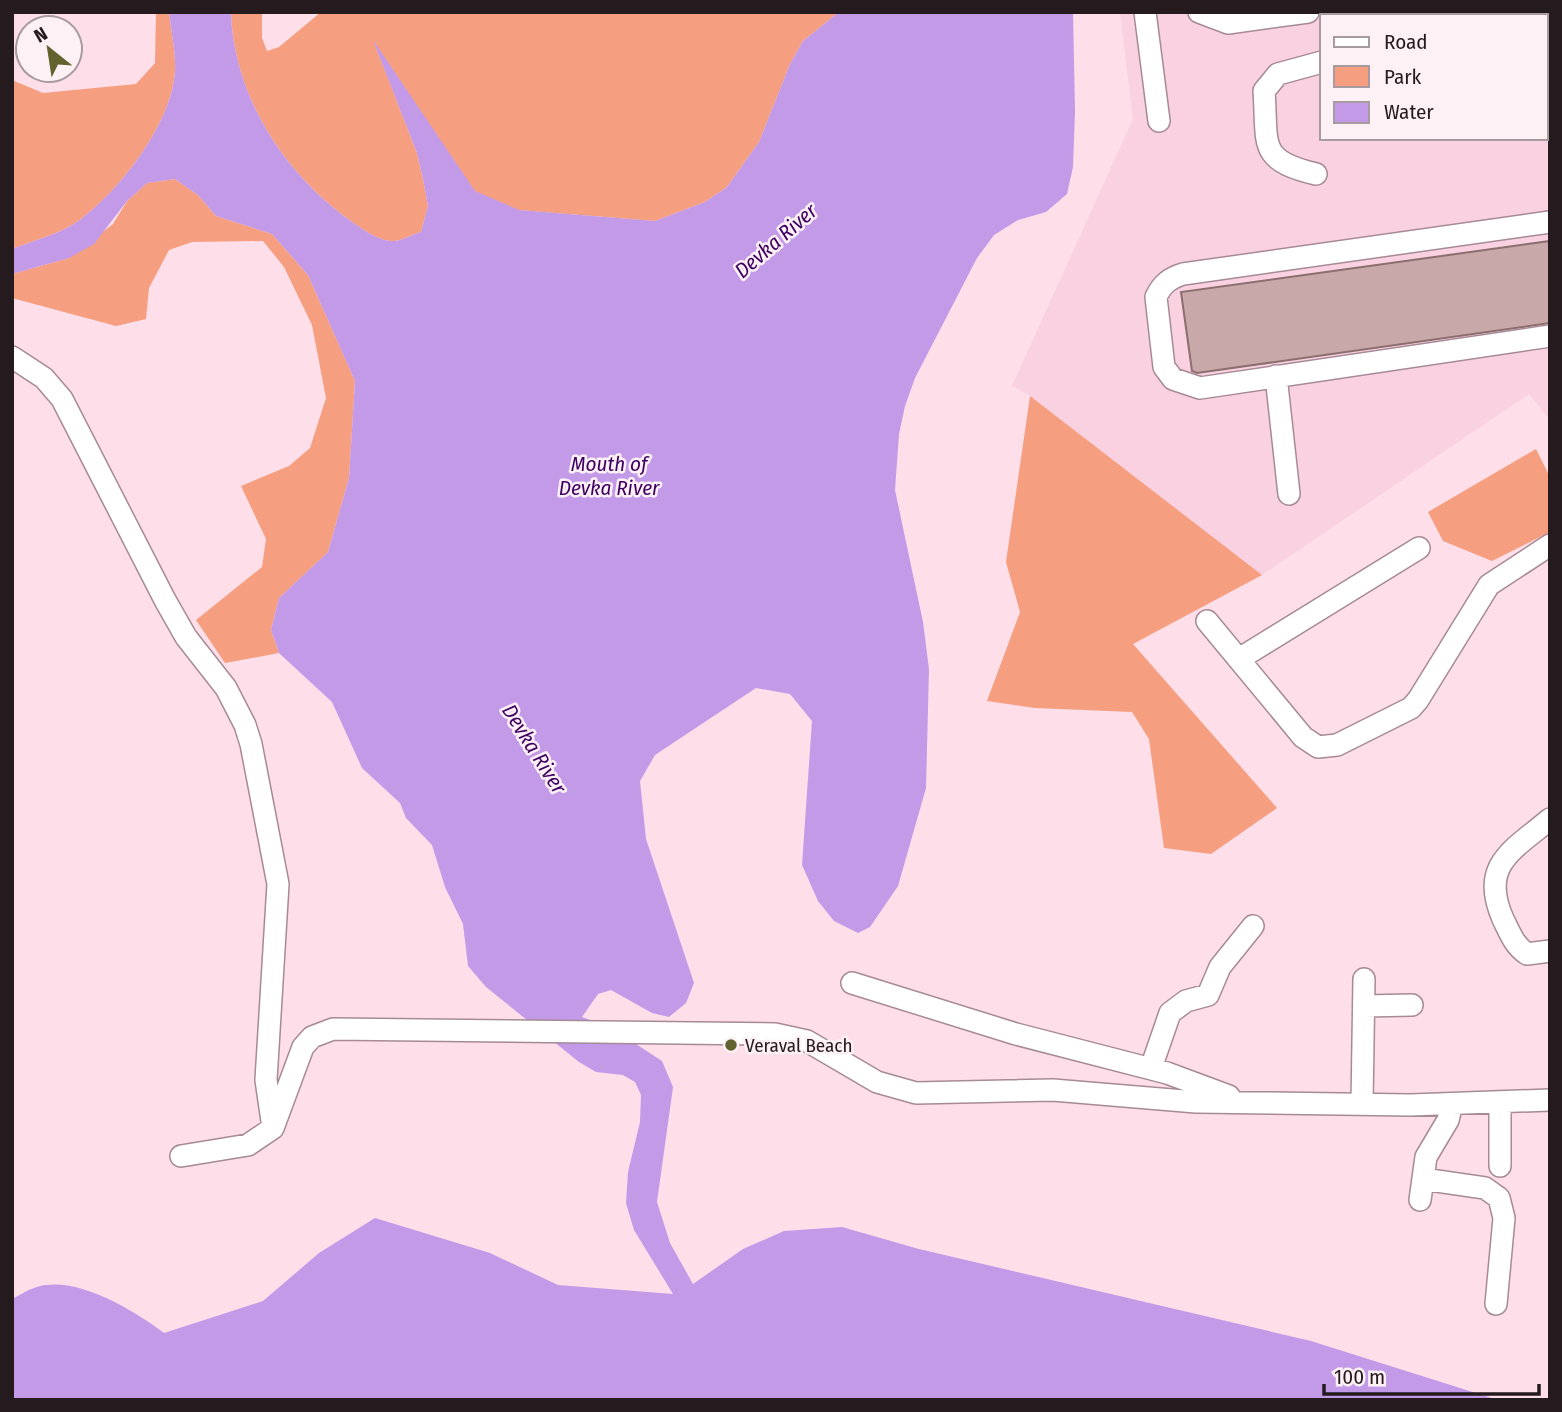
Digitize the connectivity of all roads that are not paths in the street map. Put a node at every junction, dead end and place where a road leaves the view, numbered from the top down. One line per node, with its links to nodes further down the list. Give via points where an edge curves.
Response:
1 (1199, 12): 2 (street, via 1228,23)
2 (1308, 12)
3 (1151, 13): 5 (street)
4 (1320, 63): 6 (street, via 1278,74 1264,91 1271,152 1289,168)
5 (1159, 121)
6 (1316, 174)
7 (1550, 222): 10 (street, via 1183,274 1160,288 1156,297 1164,366 1173,379 1200,388)
8 (1550, 336): 10 (street)
9 (12, 357): 29 (street, via 44,379 62,399 176,620 226,688 245,725 278,884 266,1080)
10 (1276, 376): 11 (street)
11 (1289, 495)
12 (1550, 545): 15 (street, via 1489,585 1419,701 1337,745 1310,744)
13 (1419, 548): 15 (street)
14 (1207, 621): 15 (street)
15 (1238, 659)
16 (1550, 819): 18 (street, via 1513,850 1499,866 1493,883 1497,905 1517,947 1527,954)
17 (1253, 926): 23 (street, via 1220,967 1208,995 1186,1001 1170,1013)
18 (1550, 951)
19 (1364, 979): 22 (street)
20 (852, 983): 23 (street, via 1016,1034)
21 (1412, 1005): 22 (street)
22 (1364, 1006): 26 (street)
23 (1151, 1068): 25 (street)
24 (1550, 1100): 28 (street)
25 (1245, 1102): 26 (street); 29 (street, via 1053,1090 916,1093 877,1082 807,1041 775,1034 333,1029 312,1037 303,1047)
26 (1362, 1104): 27 (street)
27 (1452, 1104): 28 (street); 32 (street, via 1426,1157)
28 (1500, 1104): 31 (street)
29 (276, 1121): 30 (street, via 248,1145)
30 (181, 1156)
31 (1500, 1166)
32 (1423, 1179): 33 (street); 34 (street, via 1485,1188 1499,1198 1504,1218)
33 (1420, 1200)
34 (1496, 1304)

